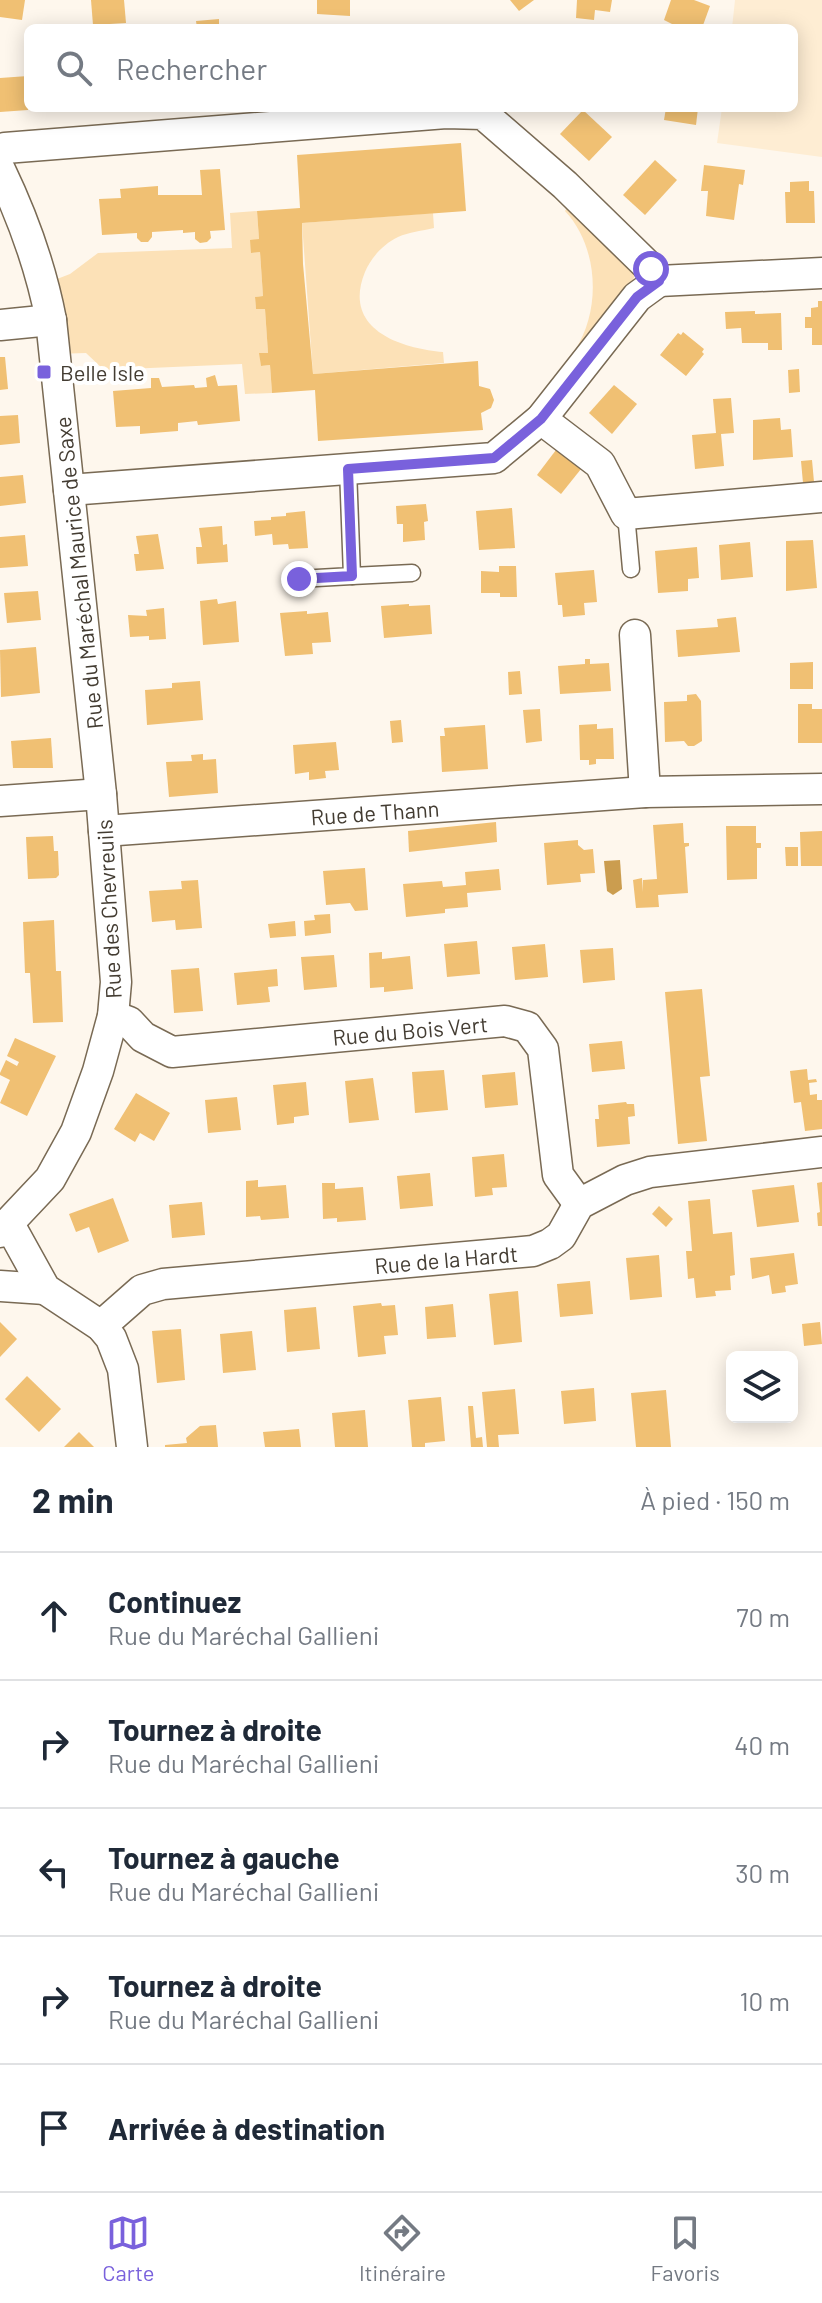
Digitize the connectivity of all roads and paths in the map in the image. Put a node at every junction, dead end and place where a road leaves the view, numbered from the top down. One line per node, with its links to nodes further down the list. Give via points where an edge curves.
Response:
1 (0, 150): 4 (street, via 483,114 565,185)
2 (0, 170): 5 (street, Rue du Maréchal Maurice de Saxe, via 44,284)
3 (822, 273): 4 (street)
4 (659, 281): 7 (street, via 637,297)
5 (51, 320): 6 (street); 9 (street, Rue du Maréchal Maurice de Saxe)
6 (0, 325)
7 (541, 419): 8 (street, via 494,458); 11 (street, via 600,464)
8 (348, 469): 9 (street); 14 (lane)
9 (69, 490): 19 (street, Rue du Maréchal Maurice de Saxe)
10 (822, 497): 11 (street)
11 (626, 514): 12 (lane)
12 (631, 569)
13 (412, 573): 14 (lane)
14 (352, 576): 15 (lane)
15 (299, 579)
16 (635, 635): 18 (street)
17 (822, 789): 18 (street, Rue de Thann)
18 (645, 792): 21 (street, Rue de Thann)
19 (101, 794): 20 (street); 21 (street, Rue des Chevreuils)
20 (0, 801)
21 (104, 831): 22 (street, Rue des Chevreuils, via 116,982)
22 (113, 1016): 24 (street, Rue du Bois Vert, via 172,1052 505,1021 527,1027 543,1049 558,1175); 25 (street, Rue des Chevreuils, via 76,1132 50,1179)
23 (822, 1152): 24 (street, via 650,1172)
24 (579, 1204): 28 (street, Rue de la Hardt, via 561,1236 533,1251 163,1284 142,1290)
25 (4, 1228): 27 (street)
26 (0, 1286): 27 (street)
27 (45, 1289): 28 (street)
28 (101, 1326): 29 (street, via 123,1369)
29 (132, 1447)

